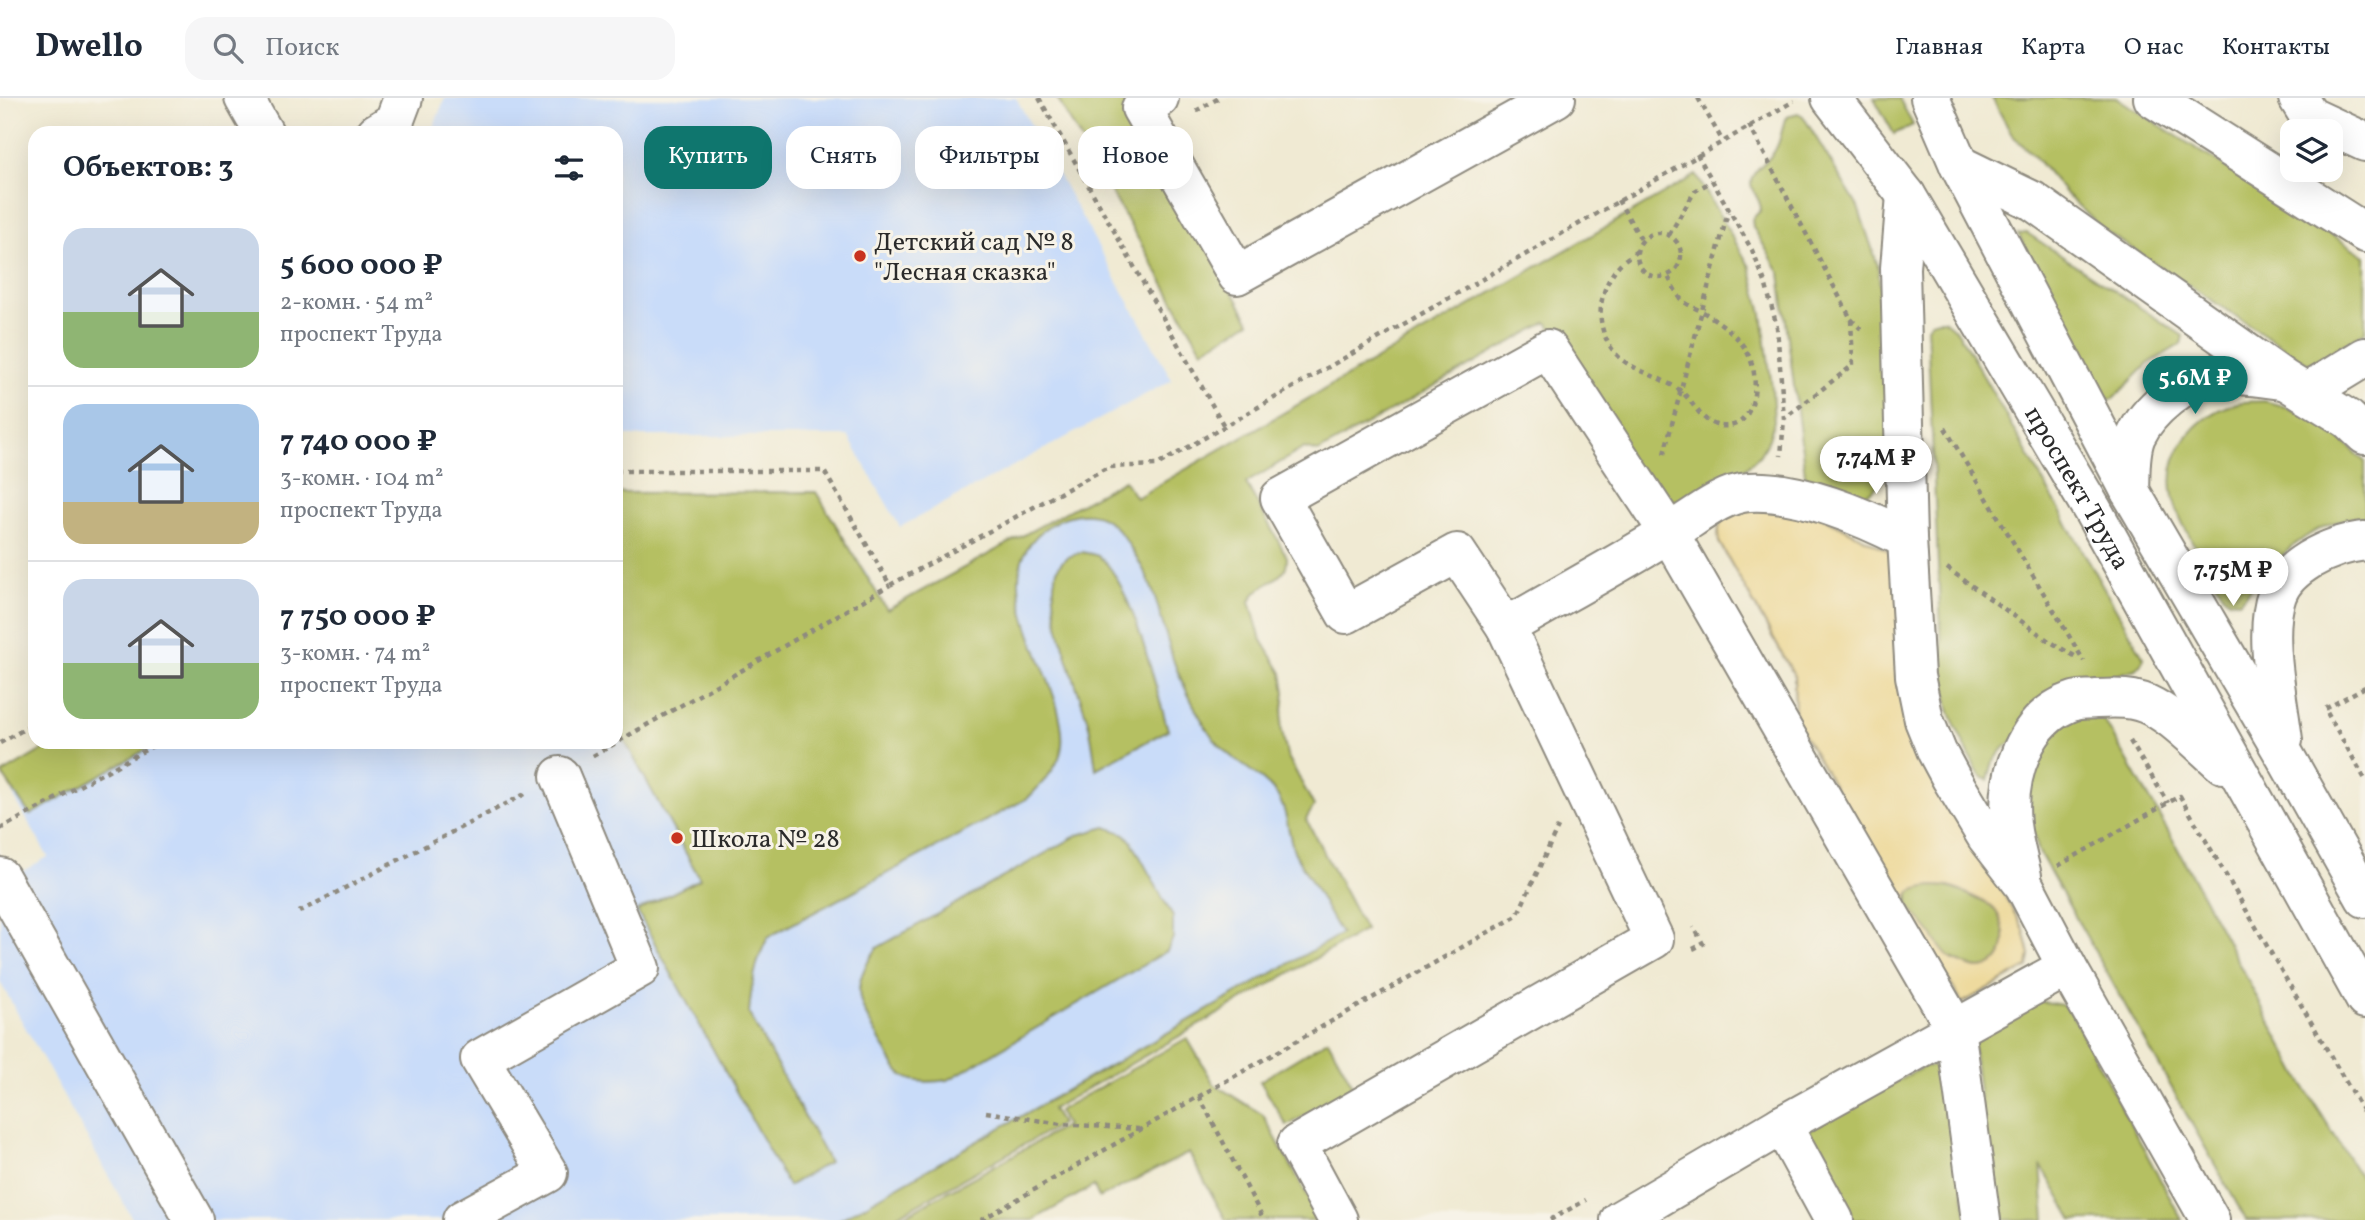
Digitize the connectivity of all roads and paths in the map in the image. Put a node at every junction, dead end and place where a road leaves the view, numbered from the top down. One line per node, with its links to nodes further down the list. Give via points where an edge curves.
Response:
1 (244, 98): 15 (main road)
2 (403, 98): 16 (main road, via 394,122)
3 (1039, 98): 37 (path)
4 (1159, 98): 6 (main road, via 1141,108 1237,275)
5 (1219, 98): 13 (path)
6 (1556, 98)
7 (1698, 98): 17 (path)
8 (1799, 98): 14 (path)
9 (1831, 98): 22 (main road, проспект Труда)
10 (1930, 98): 20 (main road, проспект Труда)
11 (2153, 98): 25 (main road)
12 (2298, 98): 18 (main road, via 2309,116)
13 (1195, 111)
14 (1749, 125): 17 (path); 31 (path)
15 (260, 126)
16 (387, 126)
17 (1722, 140): 19 (path)
18 (2365, 142)
19 (1697, 154): 21 (path); 23 (path)
20 (1959, 165): 22 (main road); 34 (main road, via 2033,201); 40 (main road, проспект Труда)
21 (1712, 181): 24 (path); 26 (path, via 1695,191)
22 (1906, 195): 33 (main road, via 1900,268); 59 (main road, проспект Труда, via 2093,512)
23 (1618, 200): 27 (path); 37 (path)
24 (1729, 211): 30 (path); 36 (path, via 1752,250 1777,327)
25 (2365, 233)
26 (1670, 235): 27 (path, via 1650,234); 29 (path, via 1681,256)
27 (1642, 241): 28 (path)
28 (1637, 251): 29 (path, via 1645,272); 35 (path, via 1621,263 1604,288 1600,306 1603,336 1622,360)
29 (1667, 275): 30 (path, via 1683,301)
30 (1702, 312): 35 (path); 35 (path, via 1731,331 1749,356 1755,399 1741,420 1729,426 1715,425)
31 (1851, 319): 33 (path); 36 (path, via 1853,365)
32 (2365, 357): 34 (main road)
33 (1904, 370): 43 (main road); 47 (path, via 1931,405)
34 (2296, 386): 38 (main road); 40 (main road, via 2235,374 2208,377 2170,395 2136,437)
35 (1681, 391): 42 (path)
36 (1784, 419): 41 (path)
37 (1224, 426): 45 (path, via 1157,464 1108,467)
38 (2365, 435)
39 (623, 471): 45 (path, via 824,471)
40 (2130, 491): 55 (main road, проспект Труда)
41 (1779, 492): 42 (main road, via 1746,492); 43 (main road, via 1877,523)
42 (1660, 518): 46 (main road); 46 (main road, via 1548,349 1280,498 1346,614 1457,553); 69 (main road)
43 (1907, 539): 47 (path); 62 (main road, via 1914,663 1924,720 1979,824)
44 (2365, 541): 55 (main road, via 2322,552 2294,569 2277,594 2270,626)
45 (890, 585): 51 (path)
46 (1506, 627): 58 (main road)
47 (2084, 662): 48 (path)
48 (2090, 672)
49 (2365, 687): 57 (path, via 2325,709)
50 (28, 727): 52 (path)
51 (623, 740)
52 (0, 743)
53 (147, 749): 60 (path)
54 (607, 749): 56 (path)
55 (2285, 756): 63 (main road, проспект Труда)
56 (560, 776): 64 (path); 77 (main road, via 640,968 480,1059 548,1174)
57 (2365, 779)
58 (1579, 781): 70 (path, via 1517,916); 80 (main road, via 1654,939 1297,1144)
59 (2243, 781): 62 (main road, via 2152,706 2114,698 2076,701 2054,711 2023,747 2011,787 2011,824); 68 (main road, проспект Труда)
60 (0, 829)
61 (0, 877): 76 (main road)
62 (2024, 885): 67 (main road); 72 (path, via 2180,796)
63 (2365, 898)
64 (299, 912)
65 (1689, 919): 66 (path, via 1703,944)
66 (1691, 951)
67 (2067, 967): 69 (main road); 84 (main road)
68 (2365, 999)
69 (1955, 1028): 73 (main road); 83 (main road)
70 (1199, 1096): 74 (path); 79 (path)
71 (986, 1112): 74 (path, via 1060,1125)
72 (2365, 1115)
73 (1782, 1125): 75 (main road); 82 (main road)
74 (1140, 1129): 78 (path)
75 (1621, 1212): 81 (path)
76 (194, 1220)
77 (462, 1220)
78 (981, 1220)
79 (1264, 1220)
80 (1338, 1220)
81 (1550, 1220)
82 (1834, 1220)
83 (1981, 1220)
84 (2210, 1220)

